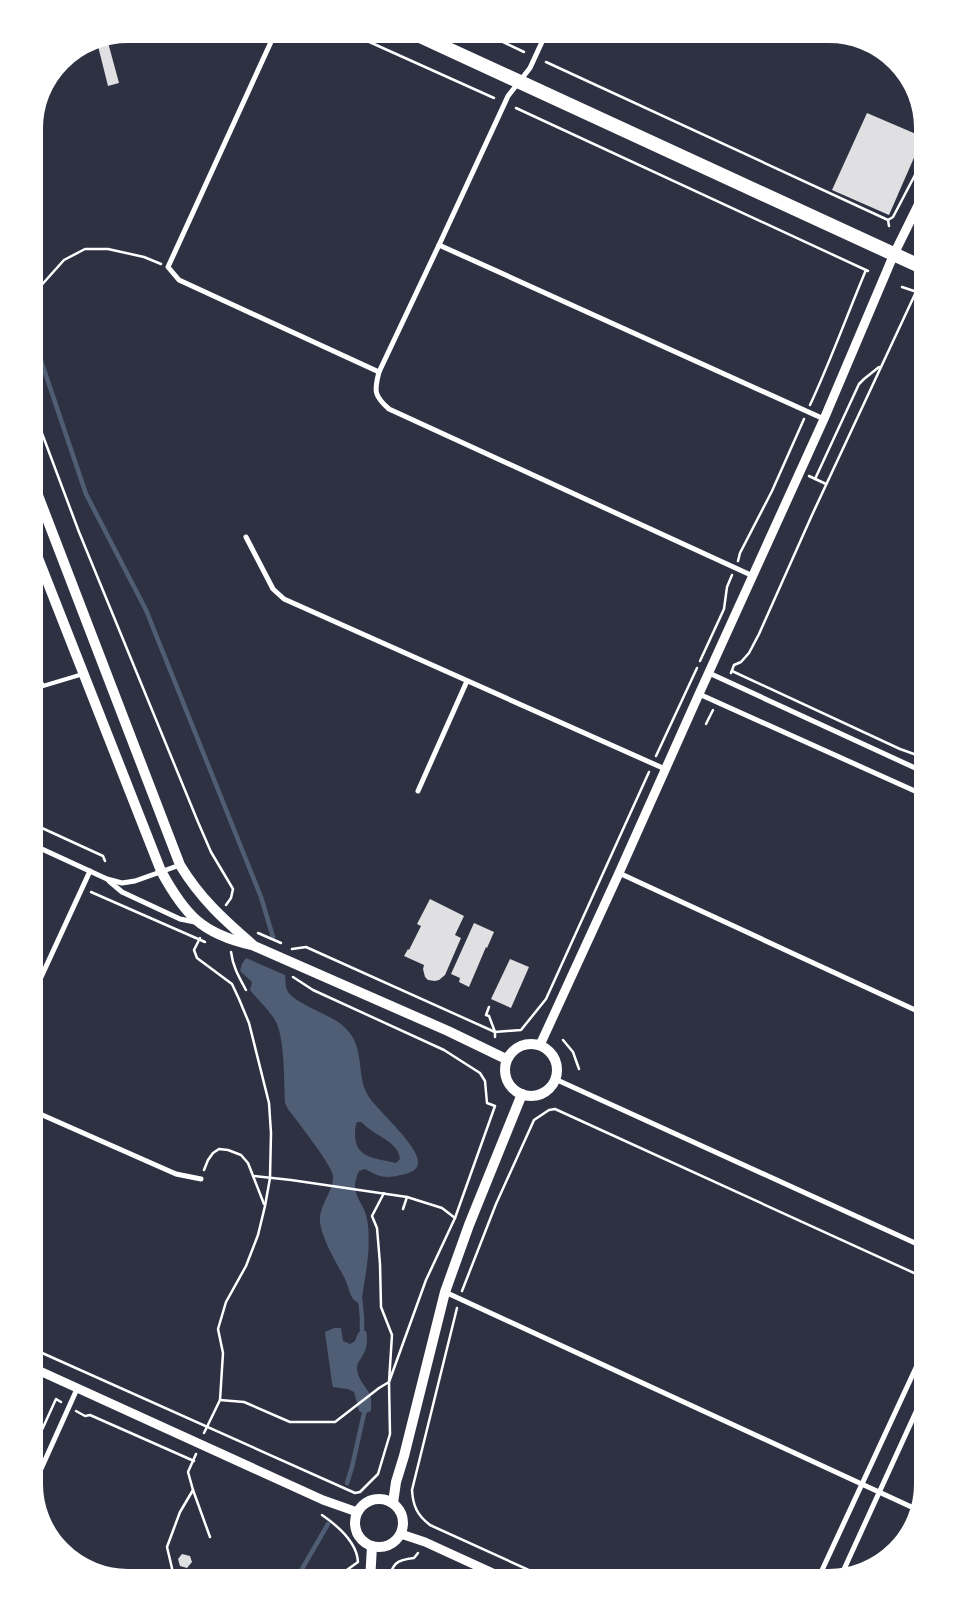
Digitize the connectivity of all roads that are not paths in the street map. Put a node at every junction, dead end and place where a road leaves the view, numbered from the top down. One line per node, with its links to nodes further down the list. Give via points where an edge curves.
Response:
1 (272, 40): 9 (street, via 168,267 179,280)
2 (428, 40): 4 (highway)
3 (543, 40): 4 (street, via 530,68)
4 (519, 82): 6 (street, via 508,96); 7 (highway)
5 (917, 207): 7 (street)
6 (439, 245): 9 (street); 10 (street)
7 (894, 254): 8 (highway); 10 (street)
8 (917, 265)
9 (379, 372): 14 (street, via 375,388 379,400 389,409)
10 (824, 419): 14 (street)
11 (40, 500): 27 (main road)
12 (246, 537): 17 (street, via 273,589 284,599)
13 (40, 563): 16 (main road)
14 (753, 576): 15 (street)
15 (709, 673): 21 (street); 23 (street)
16 (83, 674): 19 (lane); 29 (main road)
17 (467, 681): 22 (street); 24 (street)
18 (40, 682): 19 (lane)
19 (42, 685): 20 (lane)
20 (40, 690)
21 (699, 694): 22 (street); 25 (street)
22 (665, 769): 30 (street)
23 (917, 769)
24 (418, 791)
25 (917, 792)
26 (40, 848): 28 (street)
27 (180, 865): 29 (street); 33 (main road, via 201,896)
28 (90, 871): 31 (street); 34 (street)
29 (161, 871): 31 (street, via 122,883); 32 (main road, via 181,905)
30 (619, 874): 35 (street); 36 (street)
31 (107, 879): 32 (street, via 122,892 180,919)
32 (198, 923): 33 (main road, via 234,941)
33 (252, 945): 37 (main road)
34 (40, 980)
35 (917, 1011)
36 (540, 1045): 37 (main road, via 532,1043 516,1047); 38 (main road, via 555,1059)
37 (506, 1059): 39 (main road, via 505,1077 512,1088)
38 (555, 1080): 39 (main road, via 549,1089 539,1094); 42 (street)
39 (522, 1094): 43 (main road)
40 (40, 1114): 41 (street, via 176,1174)
41 (201, 1179)
42 (917, 1244)
43 (445, 1292): 49 (street); 51 (main road)
44 (917, 1365): 49 (street)
45 (40, 1372): 46 (street)
46 (77, 1389): 48 (street); 53 (street, via 329,1503)
47 (917, 1410): 50 (street)
48 (40, 1471)
49 (862, 1484): 50 (street); 59 (street)
50 (879, 1492): 52 (street); 56 (street)
51 (393, 1503): 53 (main road, via 377,1499 369,1501); 54 (main road, via 403,1520)
52 (914, 1508)
53 (357, 1512): 55 (main road, via 357,1533 360,1539)
54 (400, 1534): 55 (main road, via 389,1545); 58 (street)
55 (372, 1546): 57 (main road)
56 (843, 1571)
57 (371, 1572)
58 (490, 1572)
59 (821, 1572)

